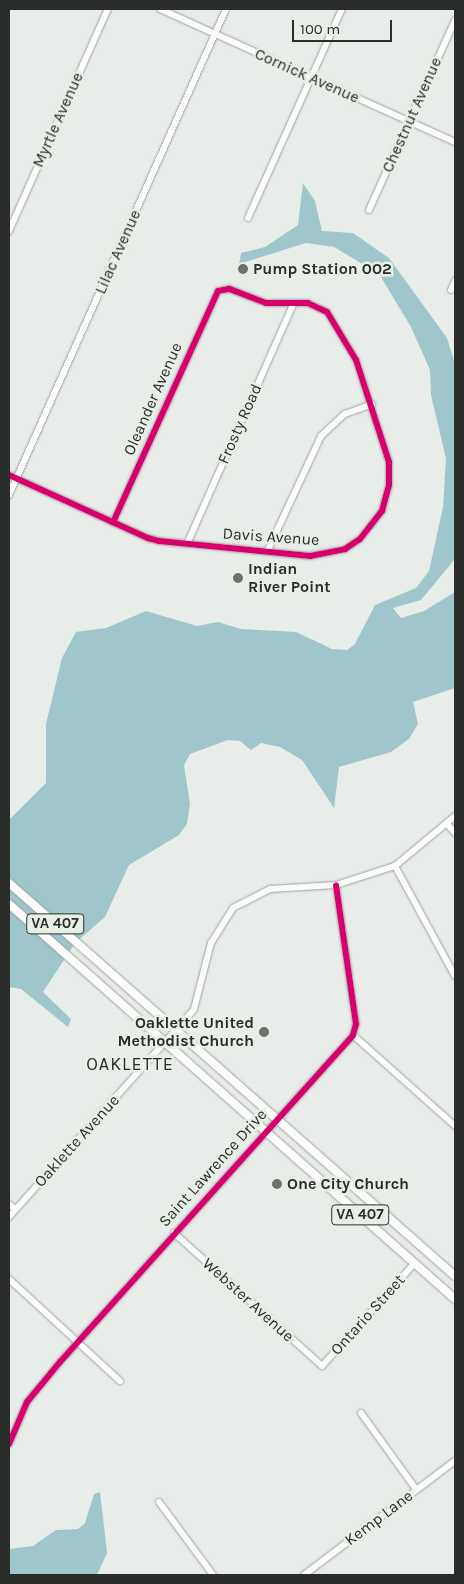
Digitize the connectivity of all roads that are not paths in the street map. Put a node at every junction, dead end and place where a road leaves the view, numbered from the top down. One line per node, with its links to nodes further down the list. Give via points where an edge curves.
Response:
1 (108, 9): 12 (street, Myrtle Avenue)
2 (160, 9): 6 (street, Cornick Avenue)
3 (226, 9): 6 (street, Lilac Avenue)
4 (342, 9): 7 (street)
5 (455, 20): 8 (street, Chestnut Avenue)
6 (215, 34): 7 (street, Cornick Avenue); 19 (street, Lilac Avenue)
7 (310, 77): 8 (street, Cornick Avenue); 11 (street)
8 (410, 122): 9 (street, Cornick Avenue); 10 (street, Chestnut Avenue)
9 (455, 142)
10 (369, 210)
11 (248, 218)
12 (9, 231)
13 (455, 281): 15 (street)
14 (221, 289): 16 (street, Davis Avenue, via 266,303); 21 (street, Oleander Avenue, via 211,301)
15 (451, 290)
16 (294, 303): 17 (street, Davis Avenue, via 315,304 328,312 354,355); 22 (street, Frosty Road)
17 (372, 404): 23 (street, via 345,414 321,436); 23 (street, Davis Avenue, via 385,440 390,475 386,503 373,526 352,545 328,554)
18 (9, 475): 19 (street, Davis Avenue)
19 (16, 478): 20 (street, Lilac Avenue); 21 (street, Davis Avenue)
20 (9, 494)
21 (113, 522): 22 (street, Davis Avenue, via 148,538)
22 (187, 544): 23 (street, Davis Avenue)
23 (267, 552)
24 (455, 816): 25 (street)
25 (447, 824): 26 (street); 27 (street)
26 (455, 833)
27 (395, 866): 29 (street, Oaklette Avenue); 31 (street)
28 (9, 883): 32 (main road, VA 407)
29 (336, 884): 32 (street, Oaklette Avenue, via 270,889 232,908 211,943 202,994); 33 (street, via 356,1024)
30 (9, 904): 34 (main road, VA 407)
31 (455, 976)
32 (176, 1030): 34 (street, Oaklette Avenue); 35 (main road, VA 407)
33 (353, 1035): 35 (street, Saint Lawrence Drive); 36 (street)
34 (166, 1043): 37 (main road, VA 407); 39 (street, Oaklette Avenue)
35 (276, 1119): 37 (street, Saint Lawrence Drive); 43 (main road, VA 407)
36 (455, 1126)
37 (265, 1131): 41 (street, Saint Lawrence Drive); 42 (main road, VA 407)
38 (9, 1204): 39 (street)
39 (15, 1209): 40 (street, Oaklette Avenue)
40 (9, 1217)
41 (174, 1233): 46 (street, Saint Lawrence Drive); 47 (street, Webster Avenue)
42 (414, 1264): 45 (main road, VA 407); 47 (street, Ontario Street)
43 (455, 1276)
44 (9, 1280): 46 (street)
45 (455, 1299)
46 (80, 1341): 48 (street); 50 (street, Saint Lawrence Drive, via 27,1402)
47 (322, 1366)
48 (120, 1381)
49 (361, 1413): 52 (street)
50 (9, 1444)
51 (455, 1461): 52 (street, Kemp Lane)
52 (416, 1489): 55 (street, Kemp Lane)
53 (159, 1502): 54 (street)
54 (214, 1575)
55 (304, 1575)

